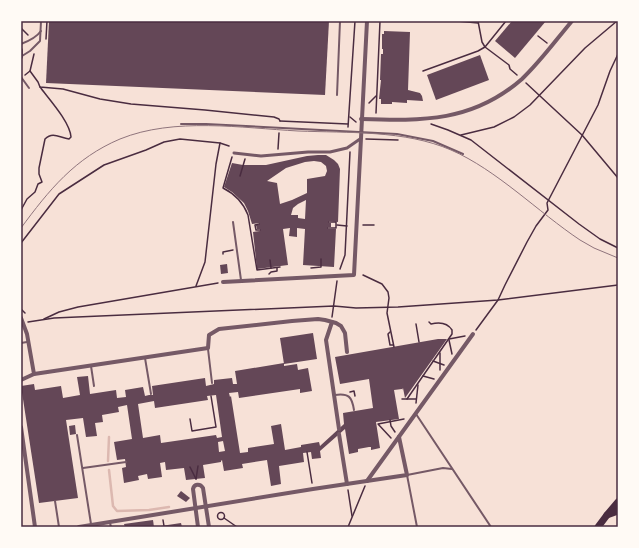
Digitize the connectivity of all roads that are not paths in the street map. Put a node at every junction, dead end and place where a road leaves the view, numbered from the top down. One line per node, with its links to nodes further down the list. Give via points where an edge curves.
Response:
1 (42, 21): 5 (lane)
2 (340, 21): 11 (lane)
3 (367, 21): 12 (street)
4 (572, 21): 12 (street, via 533,68 486,104 456,114 407,120)
5 (41, 30): 6 (lane, via 37,36); 8 (lane, via 40,40)
6 (21, 44)
7 (21, 50): 8 (street)
8 (21, 57)
9 (21, 77): 10 (lane)
10 (29, 88)
11 (337, 95)
12 (361, 119): 14 (street)
13 (181, 124): 14 (lane)
14 (361, 132): 15 (street); 17 (lane, via 423,138)
15 (360, 139): 16 (street, via 350,146 330,152 261,156); 19 (street, via 354,275)
16 (234, 153)
17 (463, 154)
18 (233, 222): 19 (lane)
19 (241, 281): 20 (street)
20 (223, 282)
21 (21, 318): 24 (street)
22 (332, 322): 26 (street, via 318,319 219,329 210,335); 27 (street, via 341,326 345,333); 35 (street, via 326,340)
23 (474, 334): 37 (street)
24 (28, 342): 25 (lane); 30 (street)
25 (21, 343)
26 (208, 348): 28 (street); 32 (lane)
27 (347, 352)
28 (145, 357): 29 (street); 34 (lane)
29 (90, 365): 30 (street); 33 (lane)
30 (34, 374): 31 (street)
31 (21, 380)
32 (212, 383)
33 (94, 386)
34 (151, 394)
35 (334, 396): 36 (lane, via 348,396 353,402); 48 (street)
36 (354, 410)
37 (416, 414): 40 (street); 45 (lane)
38 (21, 427): 43 (street)
39 (77, 435): 44 (lane)
40 (399, 437): 46 (street); 47 (street)
41 (126, 462): 44 (lane)
42 (21, 466): 43 (street)
43 (26, 466): 57 (street)
44 (83, 468): 55 (lane)
45 (453, 469): 46 (lane, via 443,468); 64 (lane)
46 (407, 475): 47 (street); 63 (lane)
47 (367, 481): 48 (street)
48 (347, 484): 51 (street)
49 (55, 501): 58 (lane)
50 (618, 502): 54 (main road)
51 (206, 506): 52 (street); 52 (street, via 203,488 197,485 193,489); 62 (street)
52 (196, 508): 56 (street); 61 (street)
53 (618, 511): 54 (main road)
54 (607, 515): 65 (main road)
55 (91, 525): 56 (street); 60 (street)
56 (110, 525)
57 (35, 527)
58 (59, 527)
59 (79, 527): 60 (street)
60 (85, 527)
61 (198, 527)
62 (209, 527)
63 (417, 527)
64 (491, 527)
65 (598, 527)

